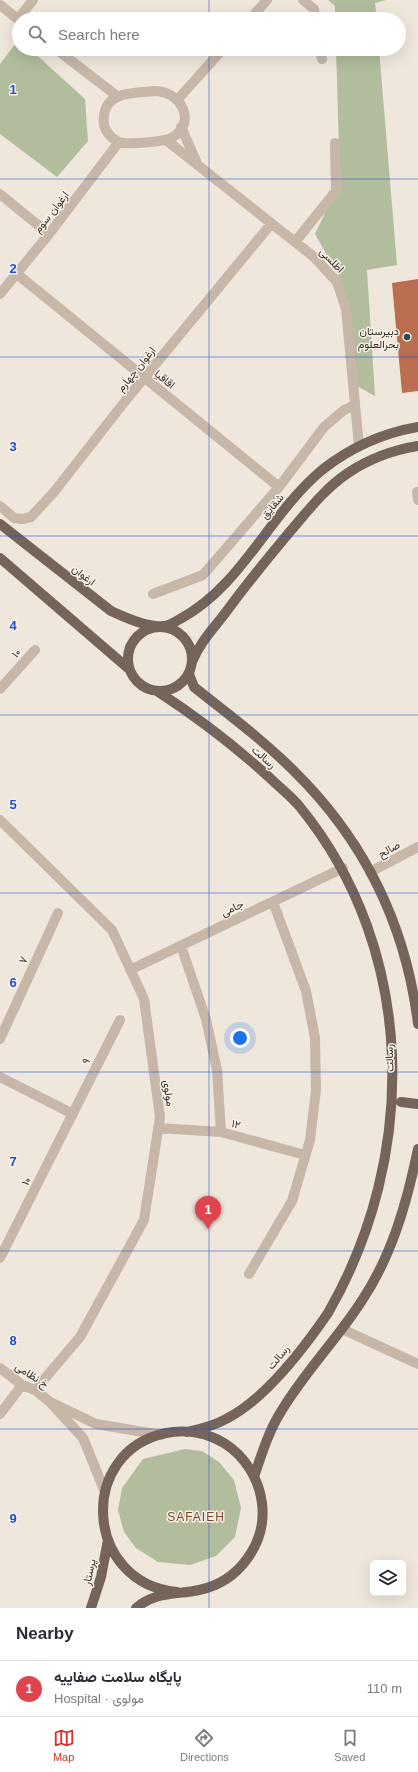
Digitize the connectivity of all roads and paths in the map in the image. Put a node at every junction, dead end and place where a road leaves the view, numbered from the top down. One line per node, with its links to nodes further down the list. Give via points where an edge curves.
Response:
1 (34, 0): 5 (street)
2 (267, 0): 6 (street)
3 (303, 0): 7 (street)
4 (0, 5): 8 (street)
5 (24, 12)
6 (256, 12)
7 (314, 12)
8 (12, 15)
9 (65, 56): 13 (street)
10 (217, 56): 14 (street)
11 (321, 56): 12 (street)
12 (322, 60)
13 (117, 96): 14 (street, via 164,91); 17 (street, via 110,101 104,116 107,131)
14 (178, 100): 15 (street, via 183,107 184,115)
15 (181, 127): 16 (street, via 174,137); 19 (street)
16 (166, 140): 17 (street, via 127,144); 19 (street, اطلسی)
17 (119, 142): 22 (street, ارغوان سوم)
18 (335, 143): 23 (street, via 336,191)
19 (198, 167): 21 (street, اطلسی)
20 (0, 194): 22 (street)
21 (271, 224): 23 (street, اطلسی); 26 (street, ارغوان چهارم)
22 (49, 234): 24 (street, ارغوان سوم)
23 (295, 242): 27 (street, اطلسی, via 338,282 346,309)
24 (17, 274): 25 (street, ارغوان سوم); 26 (street, اقاقیا)
25 (0, 294)
26 (144, 378): 31 (street, اقاقیا); 32 (street, ارغوان چهارم, via 54,492 31,517 14,518)
27 (355, 405): 29 (street, اطلسی); 31 (street, via 344,410 324,427)
28 (418, 427): 29 (main road, شقایق, via 401,430)
29 (359, 446): 36 (main road, شقایق, via 321,471 301,490 233,575 212,596 194,612)
30 (418, 446): 38 (main road, via 366,462 331,486 245,586 197,649)
31 (279, 487): 35 (street, via 204,575)
32 (0, 506)
33 (0, 524): 36 (main road, ارغوان, via 111,611 132,621)
34 (0, 558): 39 (main road)
35 (153, 594)
36 (163, 626): 38 (main road, via 175,630 185,638 191,649); 39 (main road, via 150,628 139,634 132,643 128,656)
37 (35, 650): 41 (street, ۱۰)
38 (192, 662): 40 (main road)
39 (129, 669): 42 (main road, via 144,687)
40 (189, 674): 42 (main road, via 181,684 170,690); 46 (main road, رسالت, via 194,687 263,742 312,790 342,825)
41 (0, 689)
42 (157, 691): 45 (main road, رسالت, via 202,720 253,762 300,806)
43 (0, 820): 50 (street, مولوی, via 112,930)
44 (418, 847): 46 (street, صالح)
45 (343, 868): 47 (street, جامی); 55 (main road, رسالت, via 365,907 381,947 391,982 399,1022)
46 (370, 872): 52 (main road, رسالت, via 385,899 399,936 411,977)
47 (273, 902): 49 (street, جامی); 61 (street, via 306,991 315,1038 316,1090 310,1140)
48 (58, 913): 53 (street, ۷)
49 (181, 946): 50 (street, جامی); 59 (street, via 206,1019 217,1070)
50 (130, 970): 58 (street, مولوی, via 144,999 160,1117)
51 (120, 1020): 57 (street, ۹)
52 (418, 1024)
53 (0, 1039)
54 (0, 1077): 57 (street)
55 (401, 1102): 56 (main road); 71 (main road, رسالت, via 391,1174 358,1265 343,1291 321,1323 259,1396 228,1419)
56 (418, 1104)
57 (73, 1114): 62 (street, ۱۰)
58 (158, 1128): 59 (street, ۱۲); 68 (street, مولوی, via 144,1220 80,1337)
59 (221, 1132): 61 (street, ۱۲)
60 (418, 1149): 64 (main road, via 403,1212 392,1241 362,1301)
61 (305, 1155): 63 (street, via 292,1201)
62 (0, 1258)
63 (249, 1274)
64 (342, 1329): 65 (street); 73 (main road, via 282,1410 266,1440)
65 (418, 1364)
66 (0, 1368): 67 (street, خ نظامی)
67 (22, 1385): 68 (street, خ نظامی); 70 (street)
68 (35, 1390): 69 (street, خ نظامی)
69 (50, 1402): 72 (street, via 96,1424); 74 (street, via 83,1438)
70 (0, 1414)
71 (187, 1432): 72 (main road); 73 (main road, via 208,1436 226,1444 244,1460)
72 (160, 1435): 74 (main road, via 139,1444 124,1457 112,1474)
73 (254, 1477): 76 (main road, via 261,1497 262,1520 257,1540 249,1556 236,1571 220,1583 201,1590)
74 (105, 1492): 75 (main road, via 103,1520)
75 (108, 1540): 76 (main road, via 117,1558 133,1575 154,1587); 77 (main road, پرستار, via 101,1577)
76 (177, 1592): 78 (main road, via 163,1595)
77 (91, 1608)
78 (136, 1608)

